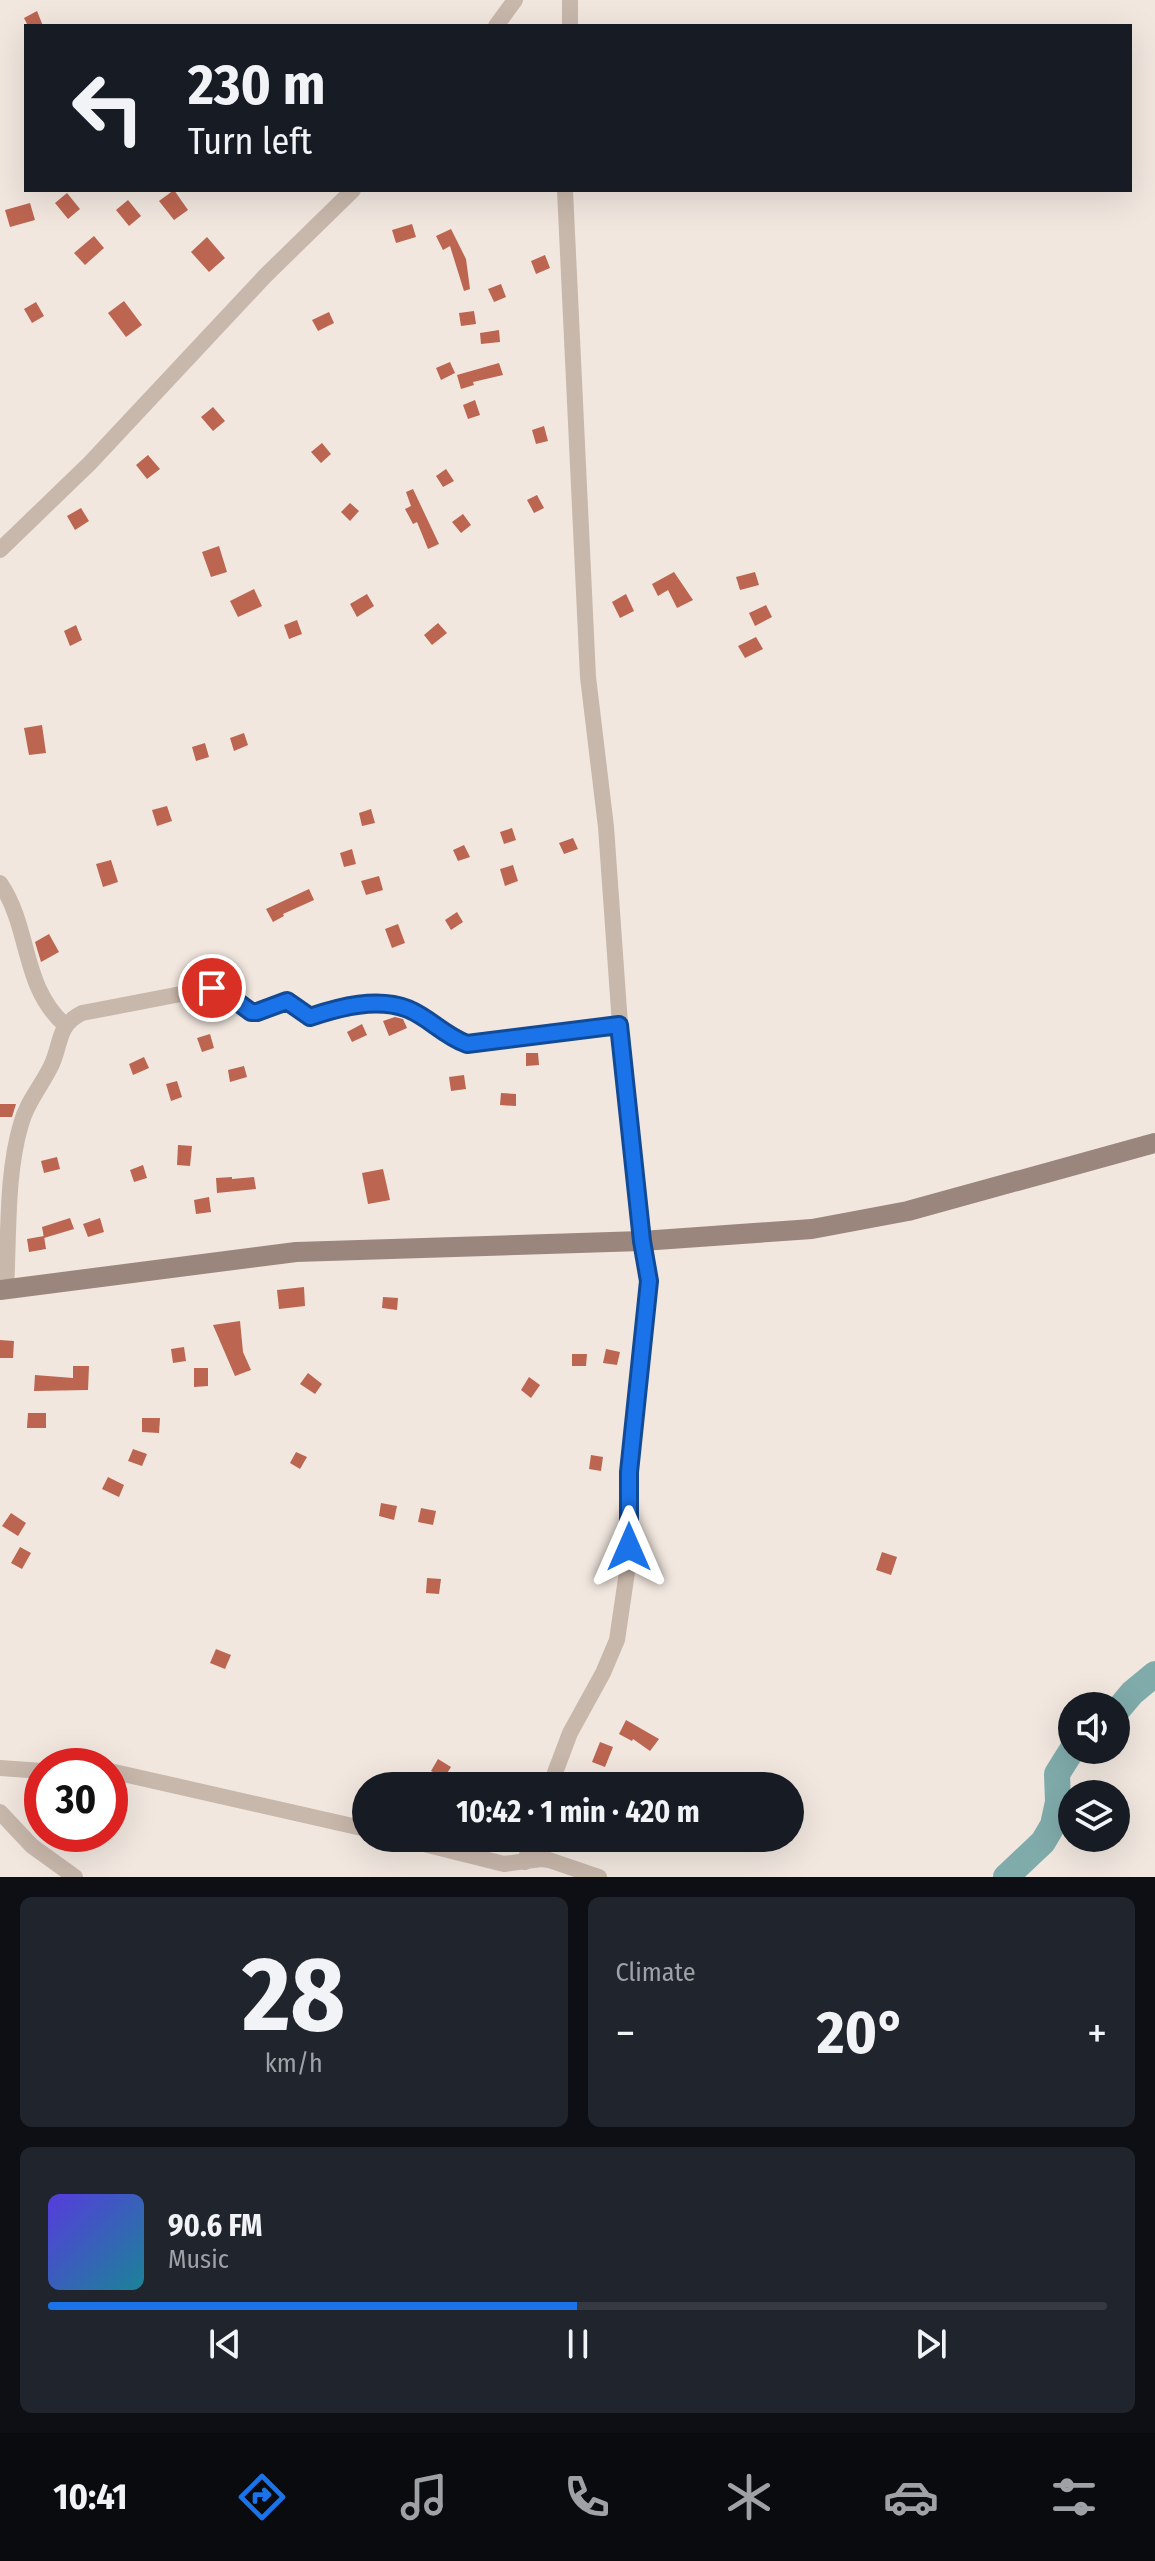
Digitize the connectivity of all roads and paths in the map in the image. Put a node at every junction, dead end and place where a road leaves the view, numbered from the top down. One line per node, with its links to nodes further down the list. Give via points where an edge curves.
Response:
1 (515, 0): 3 (street)
2 (570, 0): 4 (street)
3 (497, 24)
4 (570, 24)
5 (351, 192): 7 (street)
6 (565, 192): 10 (street, via 588,677 606,827)
7 (0, 550)
8 (0, 883): 9 (street, via 14,908 39,993)
9 (65, 1025): 10 (street, via 82,1013 212,988 251,1012 287,1001 310,1017 346,1005 407,1009 467,1044); 13 (street, via 49,1071 21,1122)
10 (619, 1025): 12 (street)
11 (1155, 1143): 12 (street, via 894,1214 812,1229)
12 (642, 1241): 13 (street, via 296,1252); 16 (street, via 649,1281 629,1472 628,1565 617,1640)
13 (3, 1290)
14 (0, 1768): 15 (street)
15 (24, 1770)
16 (555, 1772)
17 (128, 1775): 19 (street)
18 (0, 1812): 23 (street, via 32,1846)
19 (352, 1826)
20 (456, 1852): 22 (street, via 504,1864)
21 (528, 1852): 22 (street)
22 (525, 1862): 24 (street, via 549,1860)
23 (75, 1877)
24 (599, 1877)

